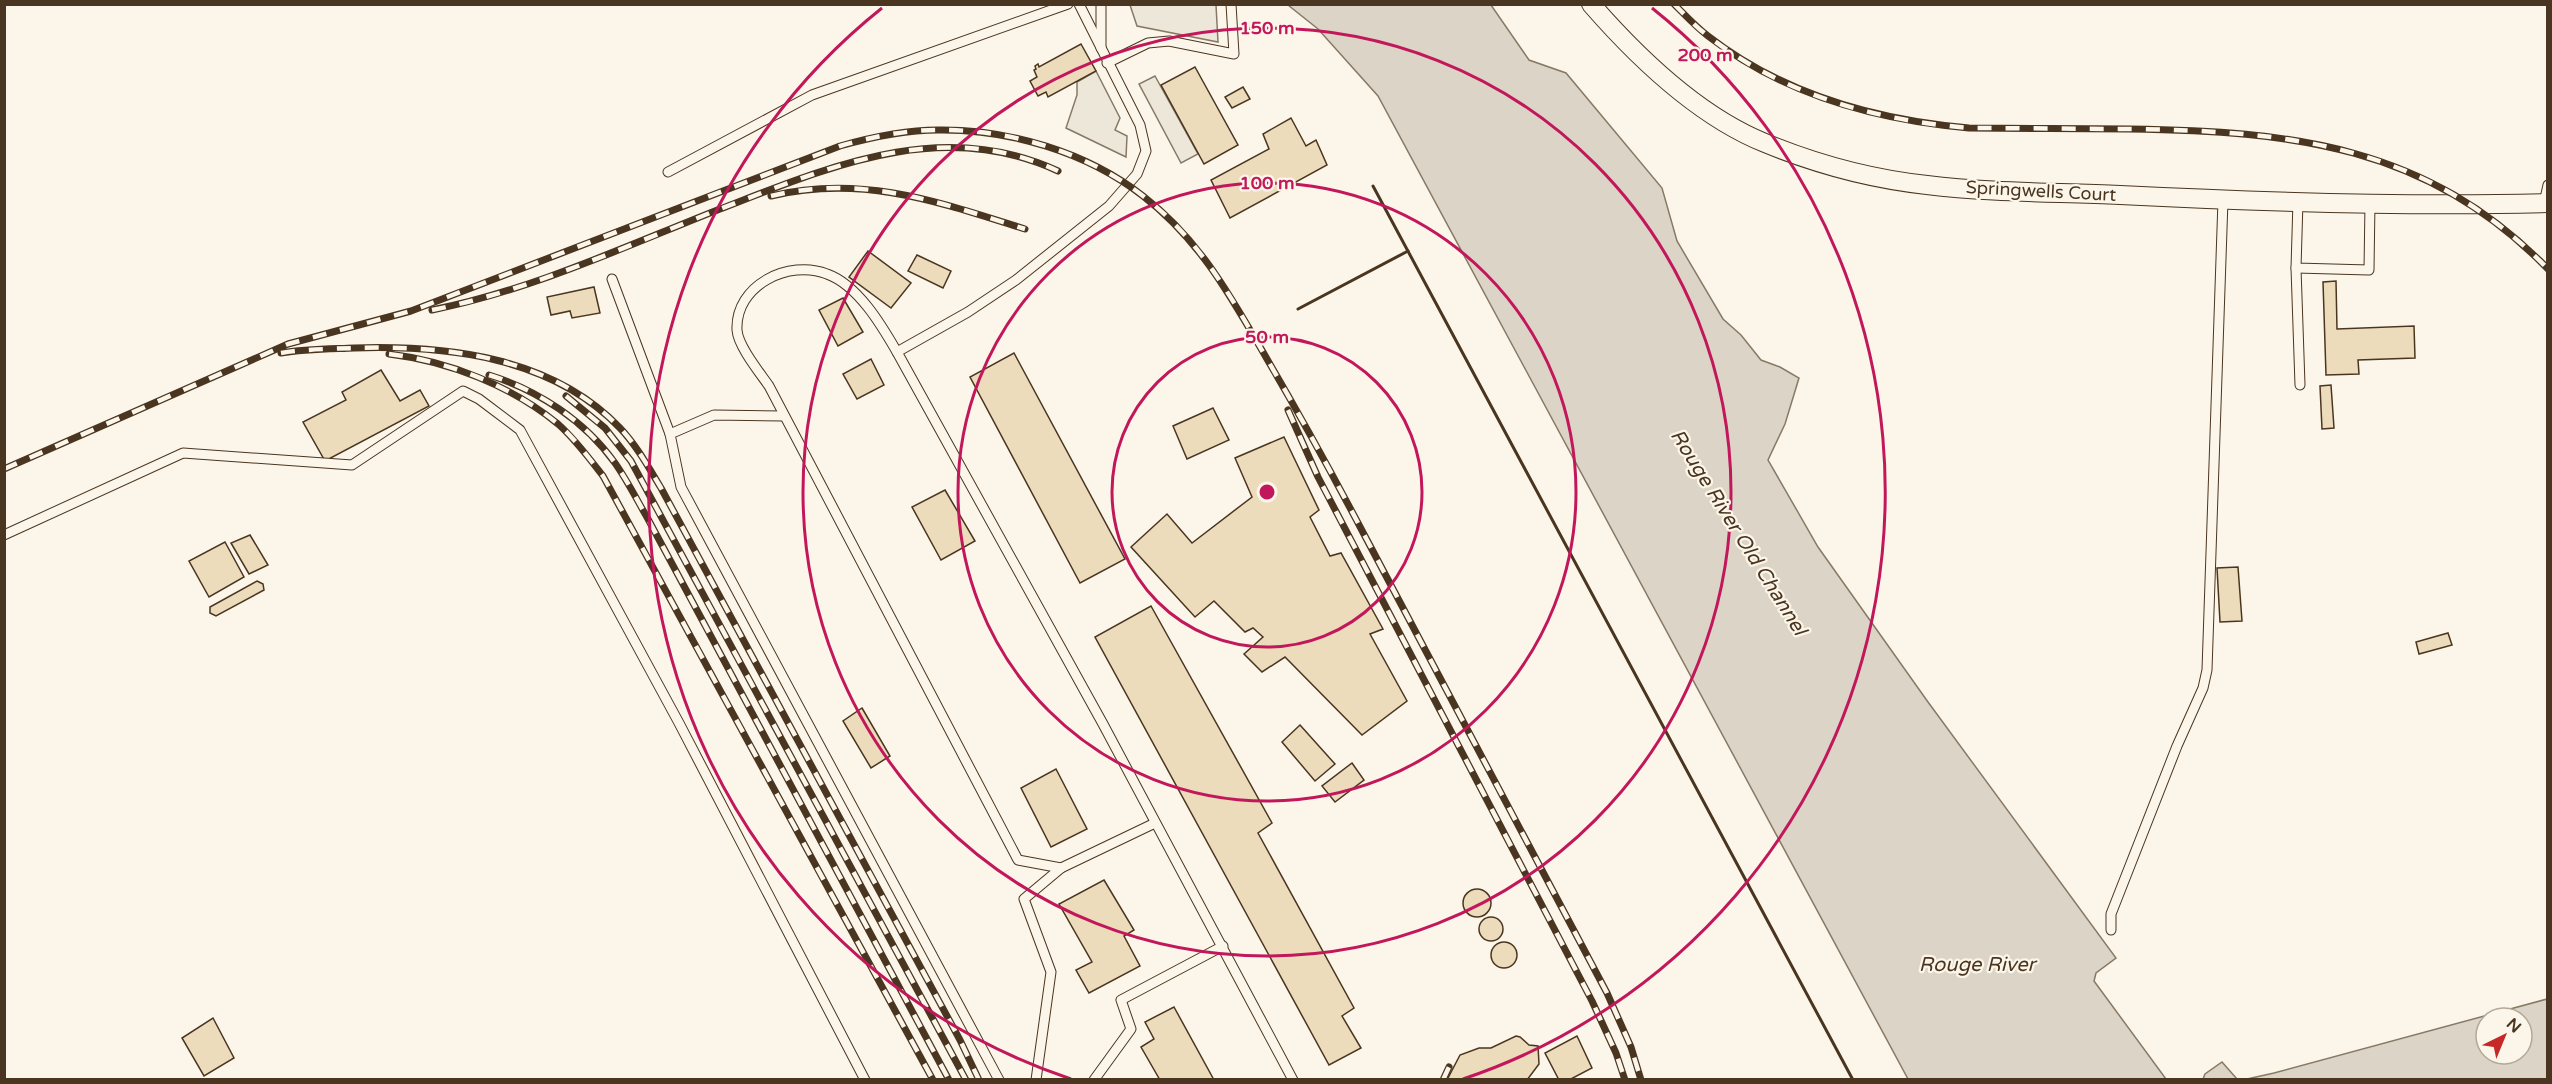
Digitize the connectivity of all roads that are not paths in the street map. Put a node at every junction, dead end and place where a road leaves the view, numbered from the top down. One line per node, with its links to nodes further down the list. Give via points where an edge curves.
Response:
1 (1068, 4): 8 (lane, via 812,95)
2 (1079, 4): 6 (lane)
3 (1101, 4): 6 (lane)
4 (1231, 4): 7 (lane, via 1234,54 1169,41 1148,43)
5 (1591, 4): 10 (street, Springwells Court, via 1643,59 1693,101 1763,143 1812,159 1864,175 1928,185)
6 (1101, 51): 7 (lane)
7 (1107, 63): 15 (lane, via 1140,125 1146,151 1137,174 1109,206 1016,280 969,312)
8 (668, 172)
9 (2546, 197): 12 (street, Springwells Court, via 2469,205)
10 (2223, 200): 11 (street, Springwells Court); 22 (lane, via 2207,670 2110,914)
11 (2298, 201): 12 (street, Springwells Court); 13 (lane)
12 (2370, 203): 13 (lane, via 2369,270)
13 (2296, 268): 16 (lane)
14 (612, 279): 18 (lane)
15 (897, 352): 17 (lane, via 870,309 829,274 785,271 765,279 747,297 738,317 737,333); 20 (lane)
16 (2300, 386)
17 (784, 416): 18 (lane, via 714,415); 21 (lane, via 1018,860)
18 (670, 434): 25 (lane, via 681,487)
19 (4, 535): 24 (lane, via 183,453 352,465 463,391 479,399 520,430 679,723)
20 (1155, 823): 21 (lane); 23 (lane)
21 (1060, 868): 26 (lane, via 1024,899 1051,972)
22 (2111, 930)
23 (1223, 946): 27 (lane, via 1121,1000 1131,1029); 28 (lane)
24 (865, 1080)
25 (999, 1080)
26 (1036, 1080)
27 (1094, 1080)
28 (1293, 1080)

